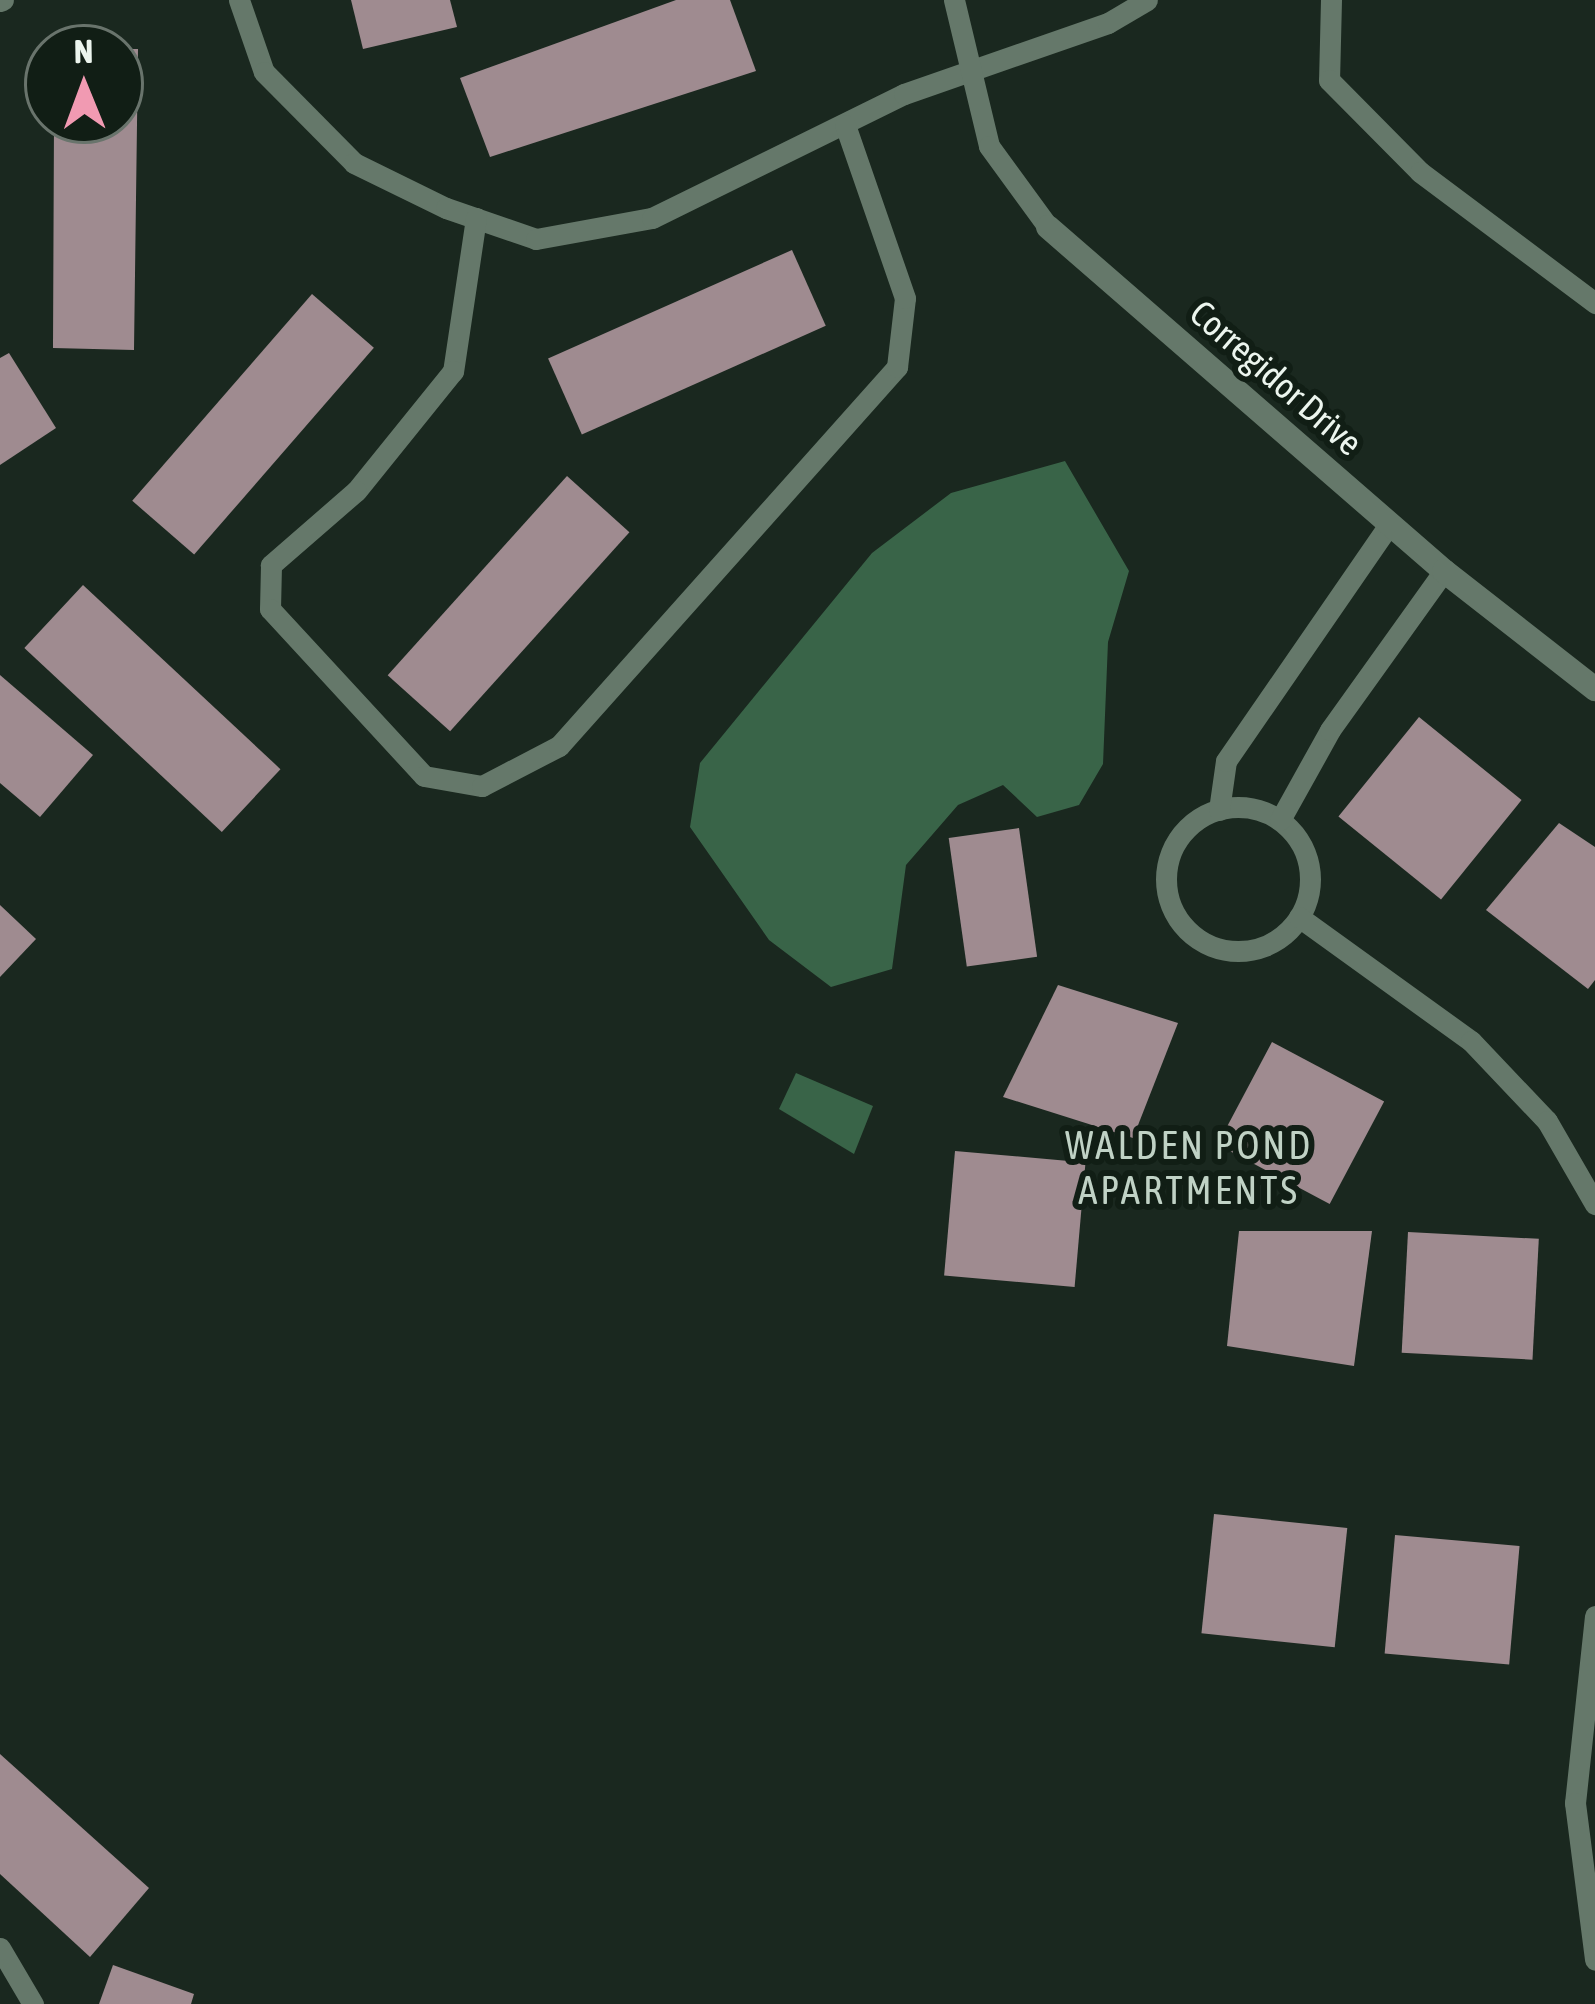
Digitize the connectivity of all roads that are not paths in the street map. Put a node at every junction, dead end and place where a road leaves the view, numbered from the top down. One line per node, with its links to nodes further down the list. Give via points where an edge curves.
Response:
1 (239, 0): 7 (lane, via 264,72 354,163)
2 (954, 0): 5 (lane, Corregidor Drive)
3 (1147, 0): 5 (lane)
4 (1331, 0): 9 (lane, via 1329,80 1420,172)
5 (969, 75): 6 (lane, via 904,94); 8 (lane, Corregidor Drive, via 989,146)
6 (845, 125): 7 (lane, via 652,218 536,239); 7 (lane, via 905,298 897,367 559,746 482,786 424,776 271,609 271,565 356,491 453,370)
7 (476, 218)
8 (1048, 226): 10 (street, Corregidor Drive)
9 (1595, 303)
10 (1389, 525): 11 (street, Corregidor Drive); 13 (lane, via 1226,761)
11 (1444, 571): 12 (street, Corregidor Drive); 14 (lane, via 1330,730)
12 (1595, 689)
13 (1219, 810): 14 (lane, via 1252,808); 15 (lane, via 1174,843 1165,873 1184,928 1238,952 1268,945)
14 (1280, 820): 15 (lane, via 1300,842 1310,871)
15 (1298, 917): 16 (lane, via 1471,1040 1546,1121)
16 (1595, 1204)
17 (1595, 1616): 19 (lane, via 1575,1803)
18 (0, 1948): 20 (lane)
19 (1595, 1960)
20 (33, 2004)

